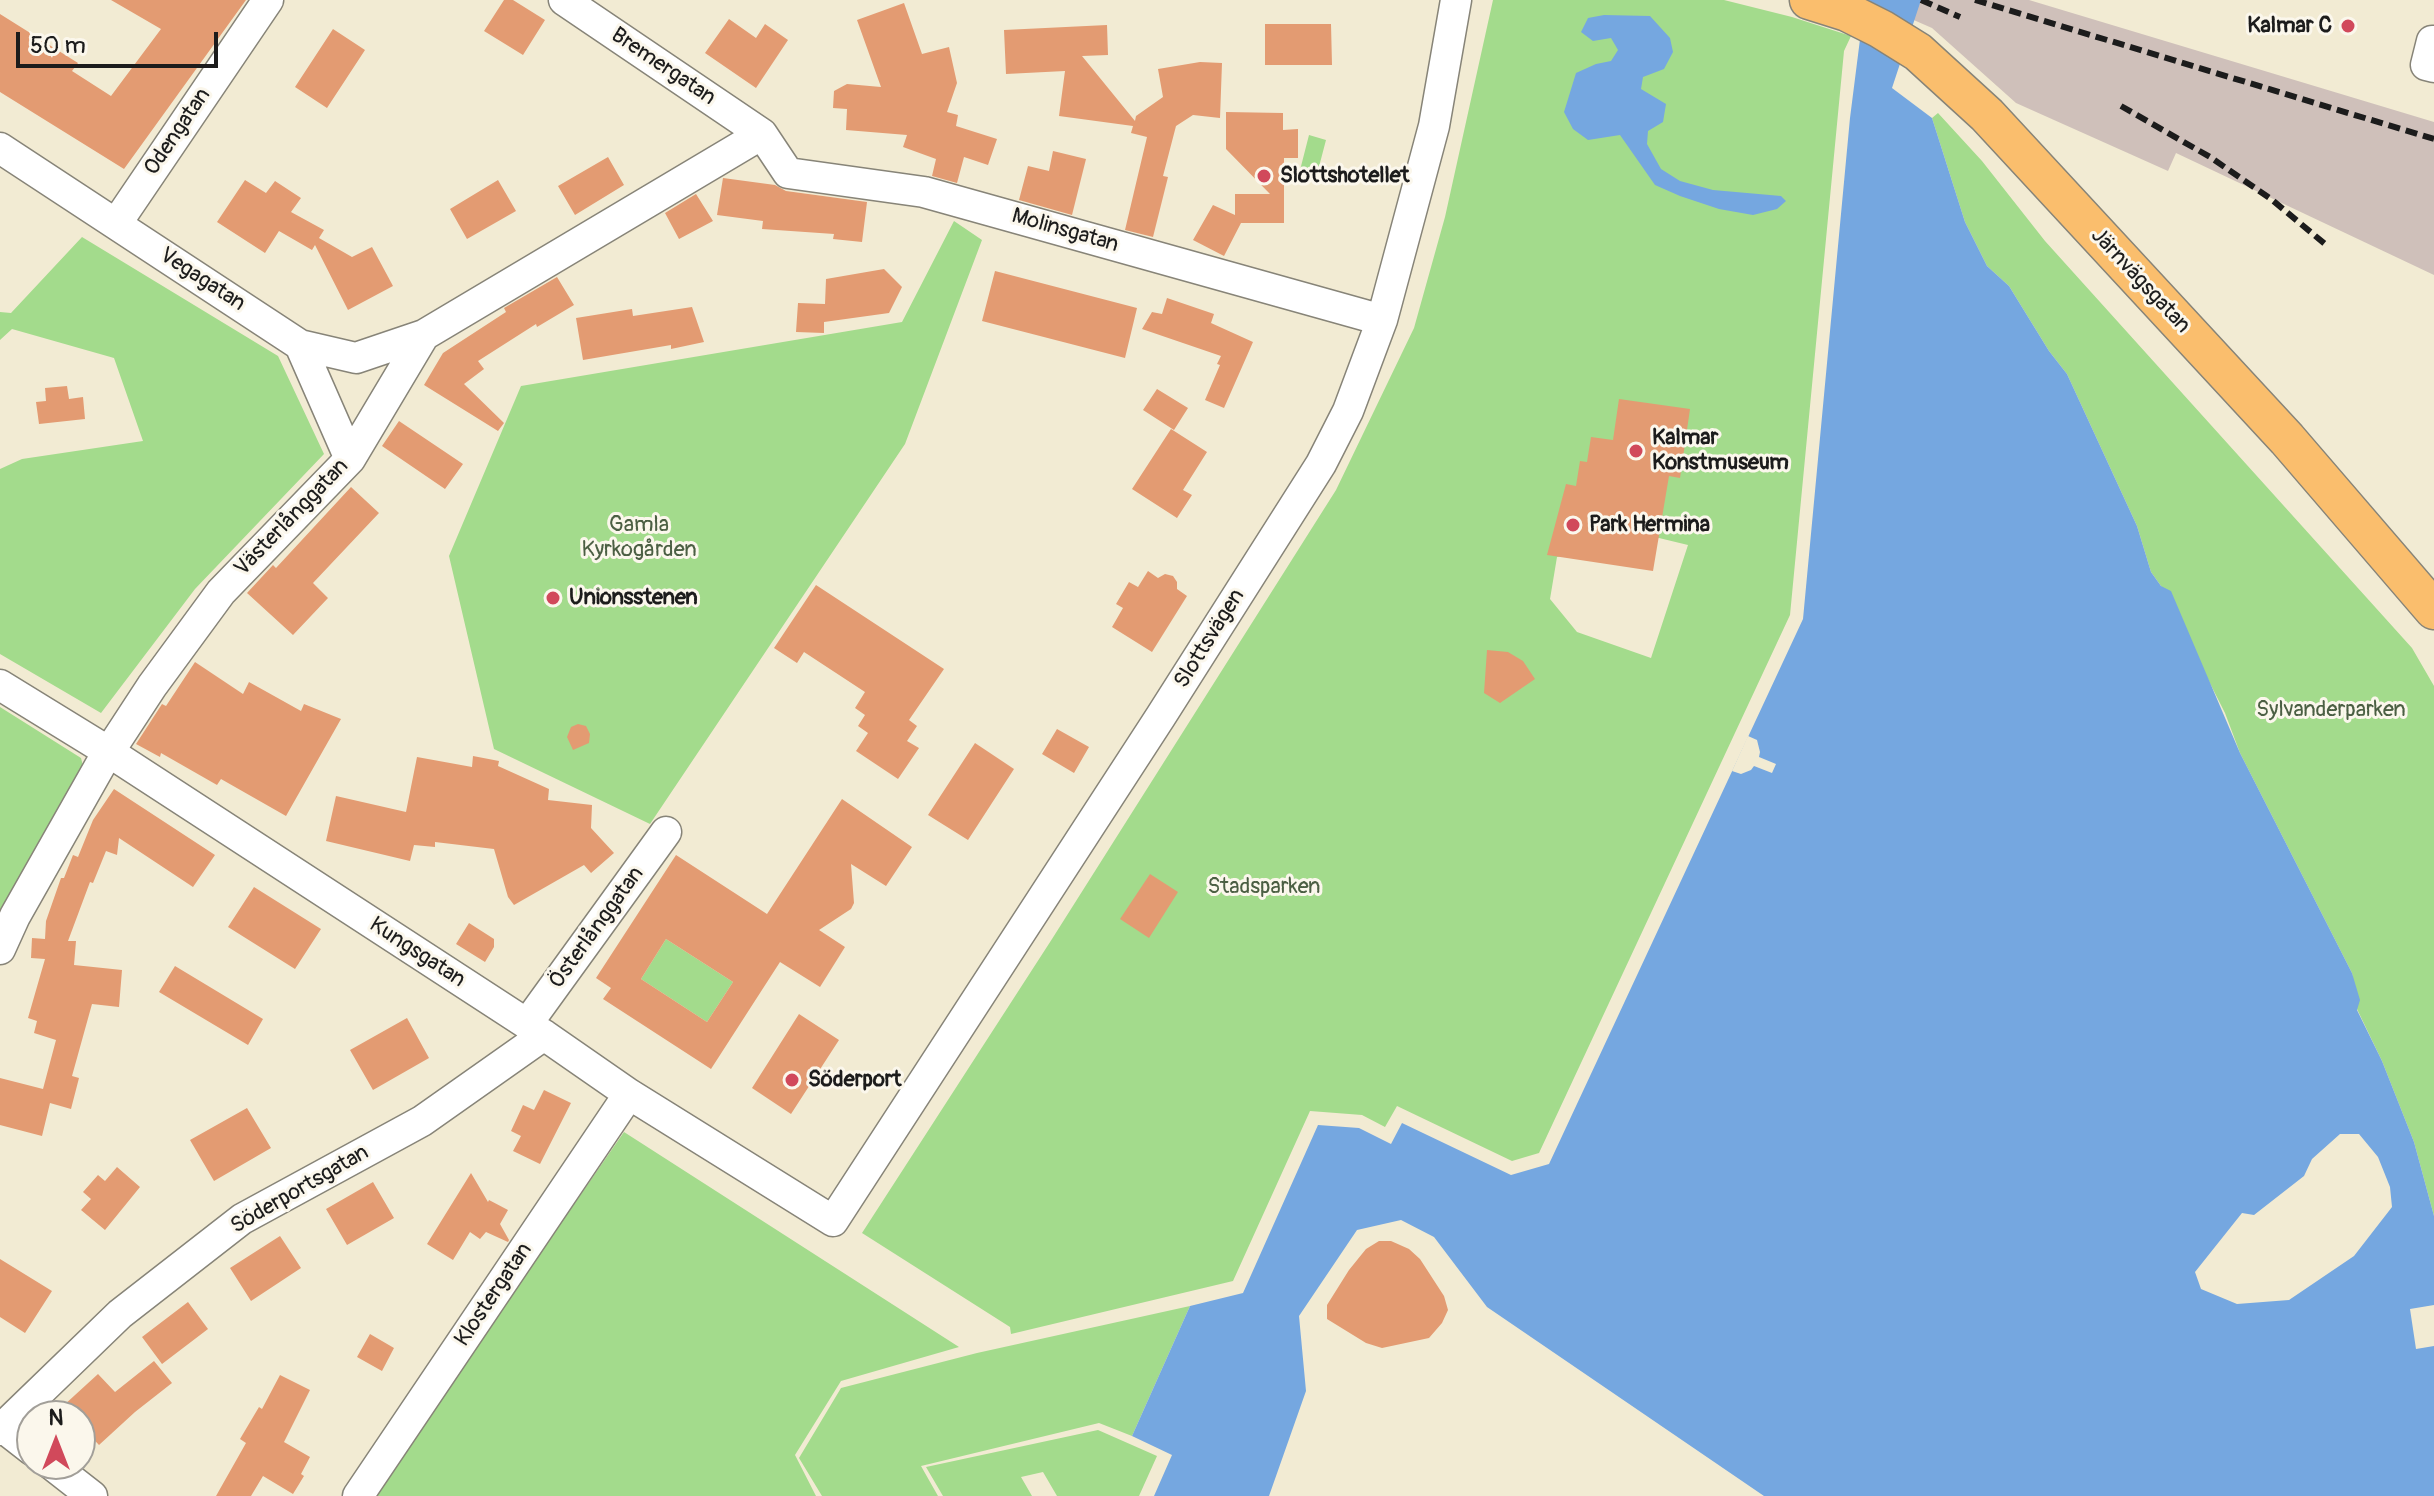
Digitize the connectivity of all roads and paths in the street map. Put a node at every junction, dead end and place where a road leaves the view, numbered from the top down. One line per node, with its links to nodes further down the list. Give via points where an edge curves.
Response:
1 (268, 0): 9 (street, Odengatan)
2 (564, 0): 7 (street, Bremergatan)
3 (1456, 0): 10 (street, Slottsvägen, via 1434,126)
4 (1809, 0): 14 (main road, Järnvägsgatan, via 1847,12 1918,52 1987,115 2287,439)
5 (2434, 42): 6 (street, via 2426,65)
6 (2434, 67)
7 (762, 134): 10 (street, Molinsgatan, via 788,173 924,192); 11 (street, Västerlånggatan)
8 (0, 148): 9 (street, Vegagatan)
9 (116, 224): 12 (street, Vegagatan)
10 (1382, 320): 21 (street, Slottsvägen, via 1348,411 1321,464)
11 (424, 335): 12 (street, via 356,358); 13 (street, Västerlånggatan)
12 (300, 345): 13 (street)
13 (350, 459): 16 (street, Västerlånggatan, via 221,592)
14 (2434, 610)
15 (0, 685): 16 (street, Kungsgatan)
16 (109, 752): 18 (street, Västerlånggatan); 19 (street, Kungsgatan)
17 (666, 832): 19 (street, Österlånggatan)
18 (0, 949)
19 (536, 1029): 20 (street, Kungsgatan); 22 (street, Söderportsgatan, via 422,1121 242,1219 120,1314)
20 (629, 1094): 21 (street, Kungsgatan); 25 (street, Klostergatan)
21 (833, 1221)
22 (1, 1427)
23 (72, 1480): 24 (street)
24 (92, 1496)
25 (358, 1496)

